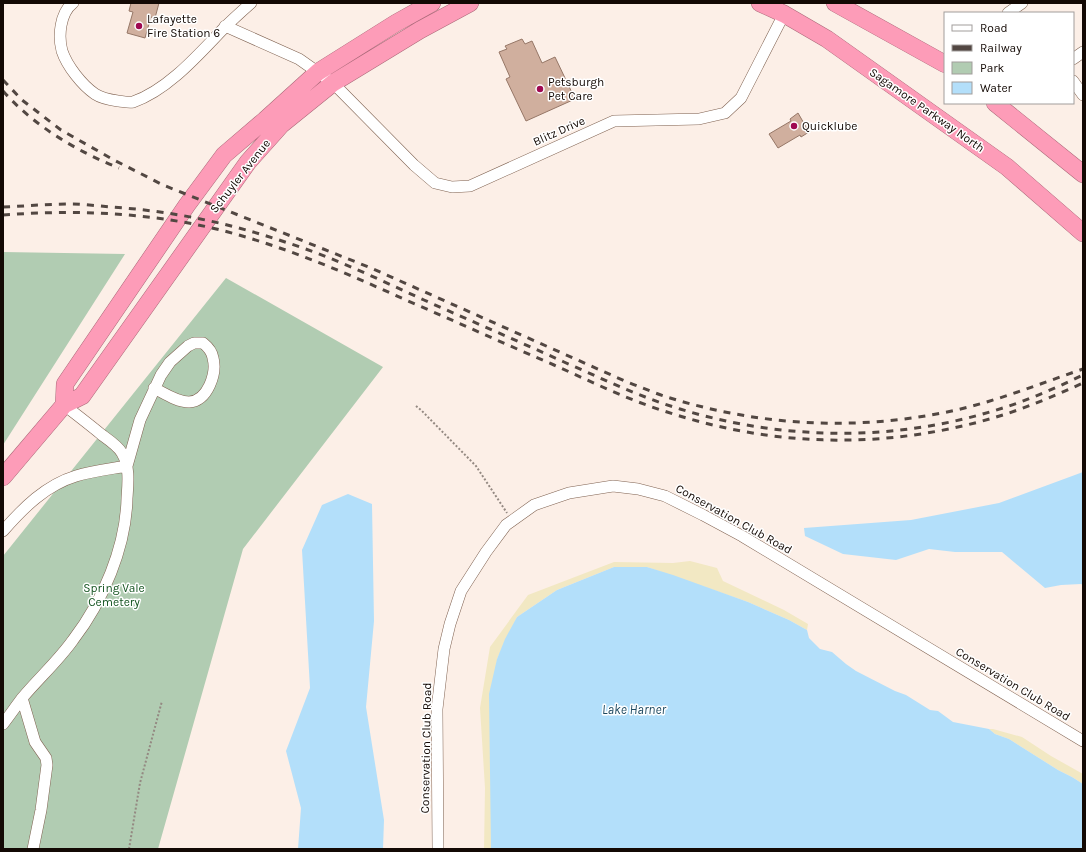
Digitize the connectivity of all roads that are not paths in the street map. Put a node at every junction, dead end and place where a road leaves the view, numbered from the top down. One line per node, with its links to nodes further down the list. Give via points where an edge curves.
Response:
1 (73, 3): 10 (street, via 62,17 62,51 81,83 96,95 112,100 131,102 169,81)
2 (251, 3): 10 (street)
3 (432, 3): 14 (highway, Schuyler Avenue)
4 (470, 3): 16 (highway, Schuyler Avenue)
5 (760, 3): 9 (highway, Sagamore Parkway North)
6 (835, 3): 13 (highway)
7 (1022, 6): 8 (street)
8 (1010, 12)
9 (784, 14): 16 (street, Blitz Drive, via 741,98 725,113 698,119 614,122 470,186 452,187 435,183); 20 (highway, Sagamore Parkway North, via 827,39 1007,167)
10 (225, 26): 14 (street, Blitz Drive, via 299,59)
11 (1083, 52): 12 (street)
12 (1074, 58)
13 (944, 63)
14 (318, 72): 16 (street, Blitz Drive); 22 (highway, Schuyler Avenue, via 224,155 65,384)
15 (1074, 82): 17 (street)
16 (333, 83): 22 (highway, Schuyler Avenue, via 281,125 248,162 82,396)
17 (1083, 95)
18 (996, 104): 19 (highway)
19 (1083, 174)
20 (1083, 233)
21 (154, 388): 21 (street, via 170,362 188,346 203,343 209,348 213,356 213,374 205,392 196,400 181,401); 23 (street, via 140,420)
22 (64, 404): 23 (street, via 113,443 122,453); 24 (highway, Schuyler Avenue)
23 (127, 466): 25 (street, via 75,476 60,483 27,506); 26 (street, via 127,512 111,572 96,605 72,642)
24 (3, 477)
25 (3, 531)
26 (22, 698): 27 (street); 29 (street, via 35,742 48,765)
27 (3, 724)
28 (1083, 741): 30 (street, Conservation Club Road, via 742,536 665,496 613,486 569,493 534,505 506,525 461,591 444,649 437,709)
29 (33, 849)
30 (438, 849)

